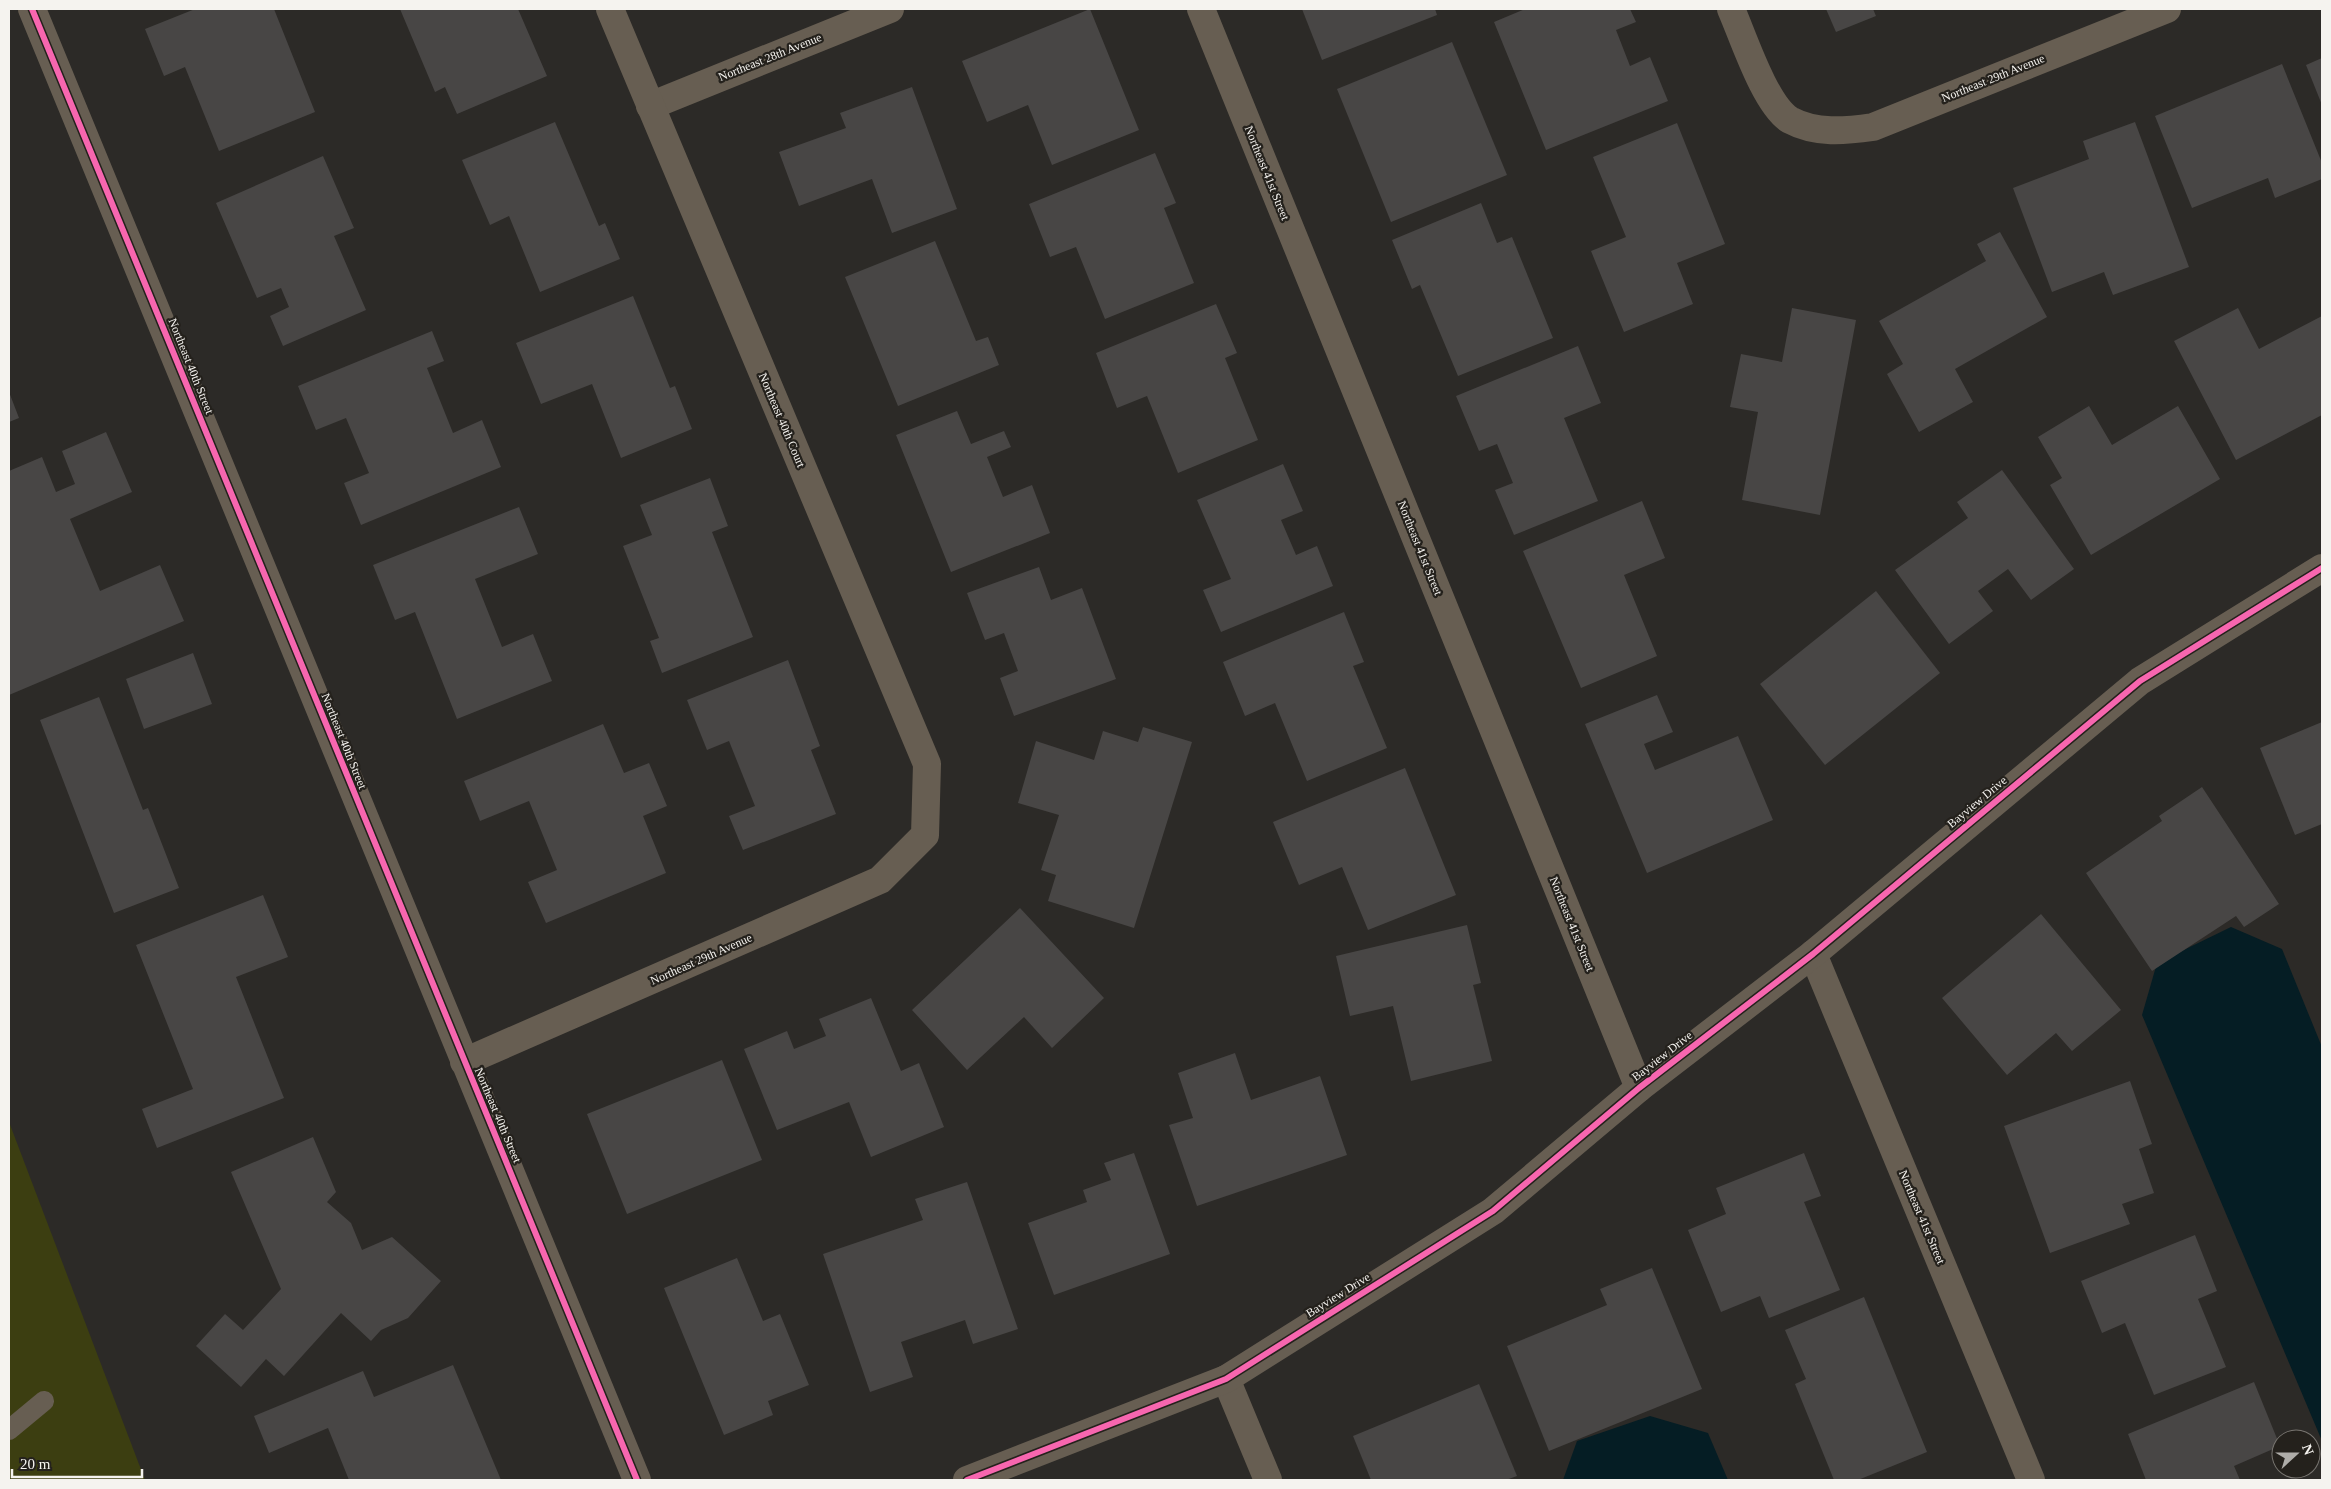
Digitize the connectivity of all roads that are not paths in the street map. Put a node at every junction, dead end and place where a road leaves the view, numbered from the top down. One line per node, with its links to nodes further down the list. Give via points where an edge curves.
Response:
1 (32, 9): 11 (street, Northeast 40th Street)
2 (610, 9): 7 (street, Northeast 40th Court)
3 (890, 9): 7 (street, Northeast 28th Avenue)
4 (1201, 9): 12 (street, Northeast 41st Street)
5 (1731, 9): 6 (street, Northeast 29th Avenue, via 1769,98 1789,119 1816,129 1844,132 1873,127)
6 (2167, 9)
7 (650, 106): 9 (street, Northeast 40th Court, via 927,764)
8 (2322, 568): 10 (street, Bayview Drive, via 2140,681)
9 (925, 835): 11 (street, Northeast 29th Avenue, via 880,880)
10 (1813, 954): 12 (street, Bayview Drive); 19 (street, Northeast 41st Street)
11 (464, 1062): 16 (street, Northeast 40th Street)
12 (1639, 1088): 13 (street, Bayview Drive, via 1493,1211)
13 (1226, 1378): 17 (street, Bayview Drive); 18 (street)
14 (44, 1401): 15 (lane)
15 (9, 1430)
16 (637, 1480)
17 (967, 1480)
18 (1268, 1480)
19 (2031, 1480)

